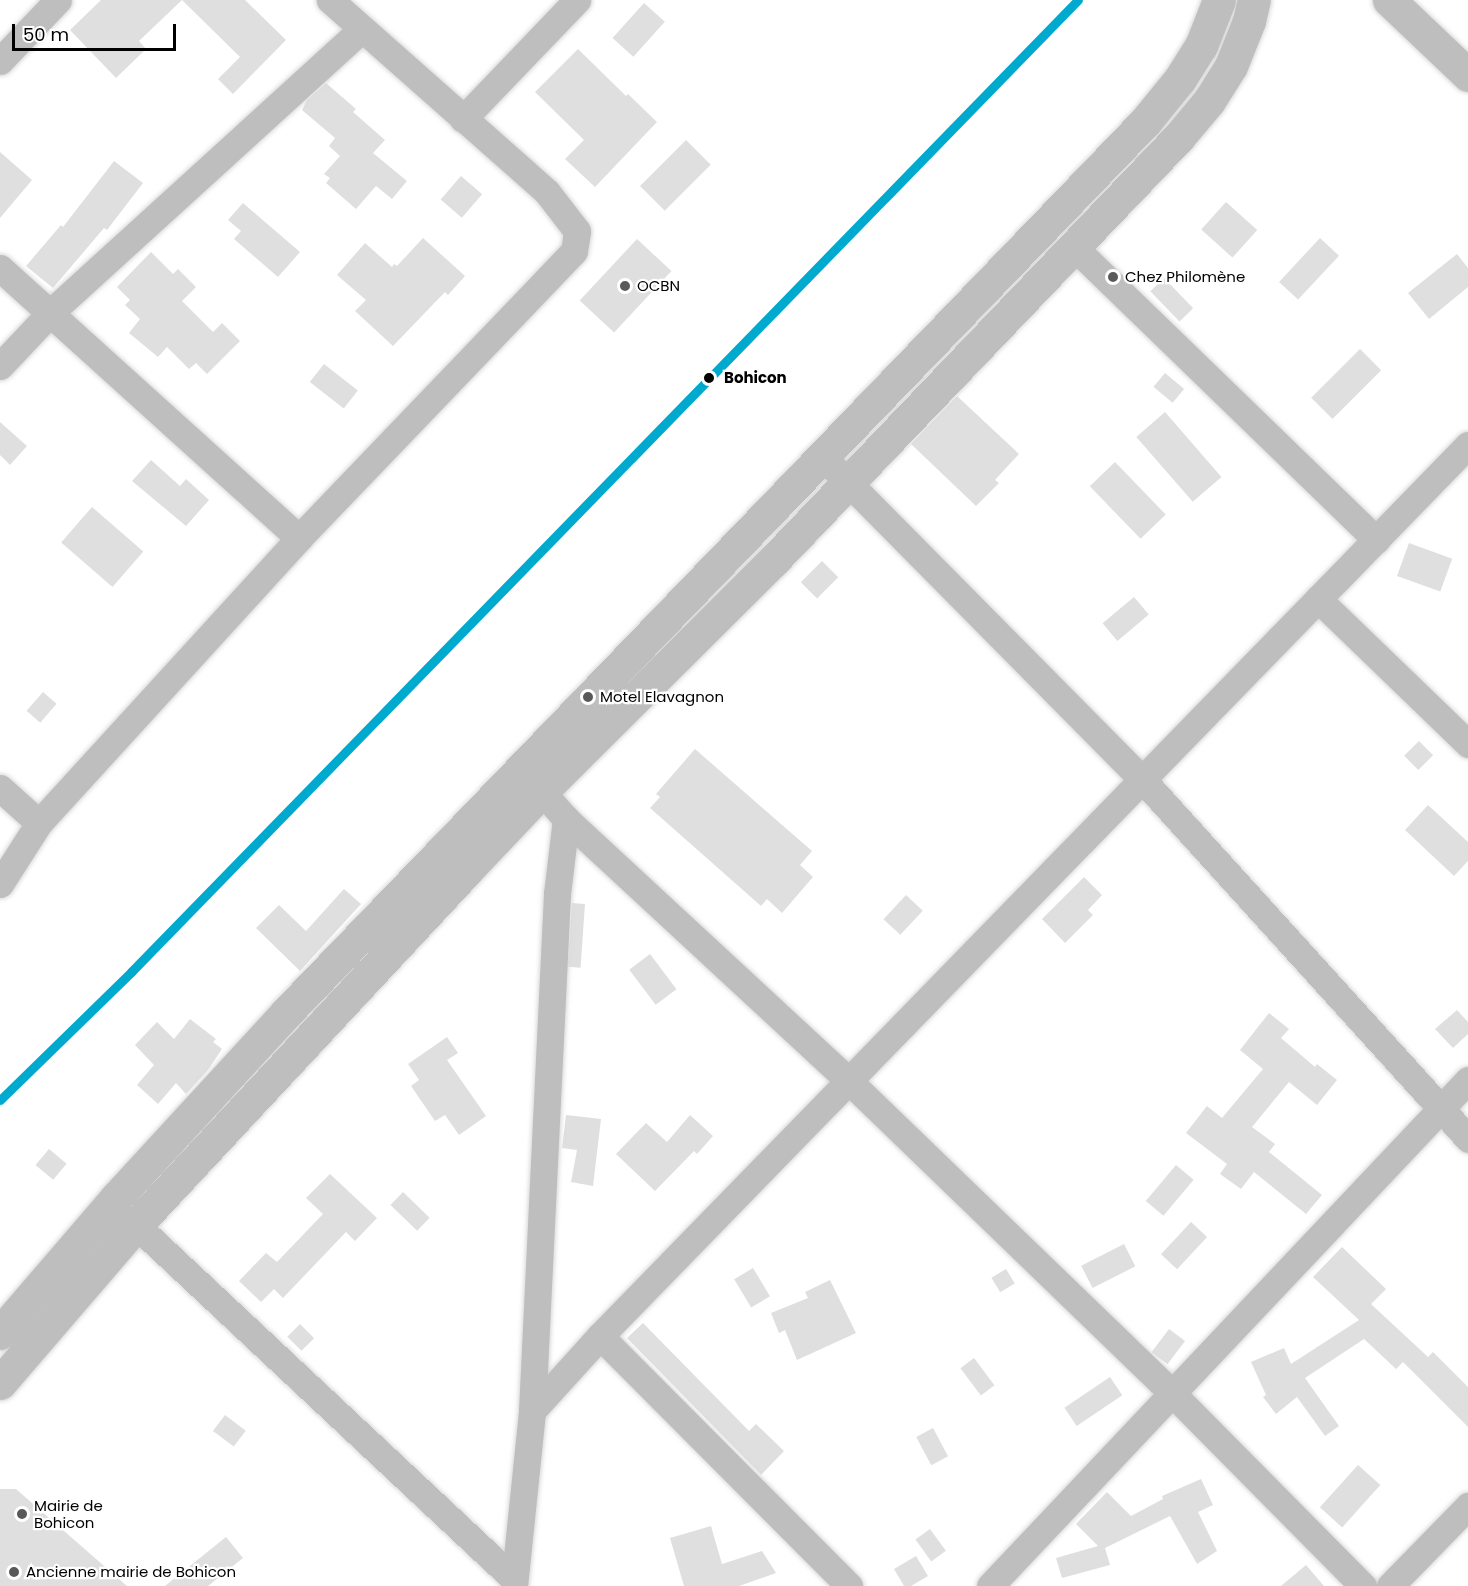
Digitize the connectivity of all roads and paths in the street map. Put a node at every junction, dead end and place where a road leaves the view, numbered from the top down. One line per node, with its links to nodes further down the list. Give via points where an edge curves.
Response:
1 (58, 0): 8 (street)
2 (330, 0): 7 (street)
3 (577, 0): 10 (street)
4 (1219, 0): 16 (main road, via 1201,46 1145,122)
5 (1254, 0): 11 (main road, via 1231,66 1209,101)
6 (1389, 0): 9 (main road)
7 (362, 29): 10 (street); 13 (street)
8 (0, 61)
9 (1468, 75)
10 (463, 119): 18 (street, via 548,192 577,231 574,250)
11 (1074, 247): 17 (main road); 19 (street)
12 (0, 268): 13 (street)
13 (51, 312): 14 (street); 18 (street)
14 (0, 366)
15 (1465, 455): 19 (street)
16 (823, 457): 17 (street); 23 (main road, via 745,535)
17 (847, 481): 22 (street); 23 (main road, via 773,561)
18 (299, 538): 26 (street)
19 (1376, 540): 20 (street)
20 (1318, 599): 21 (street); 22 (street)
21 (1468, 744)
22 (1142, 779): 31 (street); 32 (street)
23 (532, 781): 25 (street); 28 (main road); 29 (main road)
24 (0, 788): 26 (street)
25 (566, 819): 31 (street); 41 (street, via 557,894)
26 (39, 823): 27 (street)
27 (0, 884)
28 (286, 1013): 29 (main road); 35 (main road)
29 (313, 1036): 34 (main road)
30 (1468, 1080): 32 (street)
31 (849, 1081): 38 (street); 40 (street)
32 (1440, 1109): 33 (street); 40 (street)
33 (1468, 1139)
34 (136, 1226): 36 (main road); 43 (street)
35 (56, 1269): 36 (main road); 37 (main road)
36 (82, 1290): 39 (main road)
37 (0, 1333)
38 (600, 1336): 41 (street); 44 (street)
39 (0, 1383)
40 (1172, 1393): 45 (street); 46 (street)
41 (532, 1411): 43 (street)
42 (1468, 1506): 47 (street)
43 (514, 1582)
44 (849, 1586)
45 (990, 1586)
46 (1363, 1586)
47 (1390, 1586)

